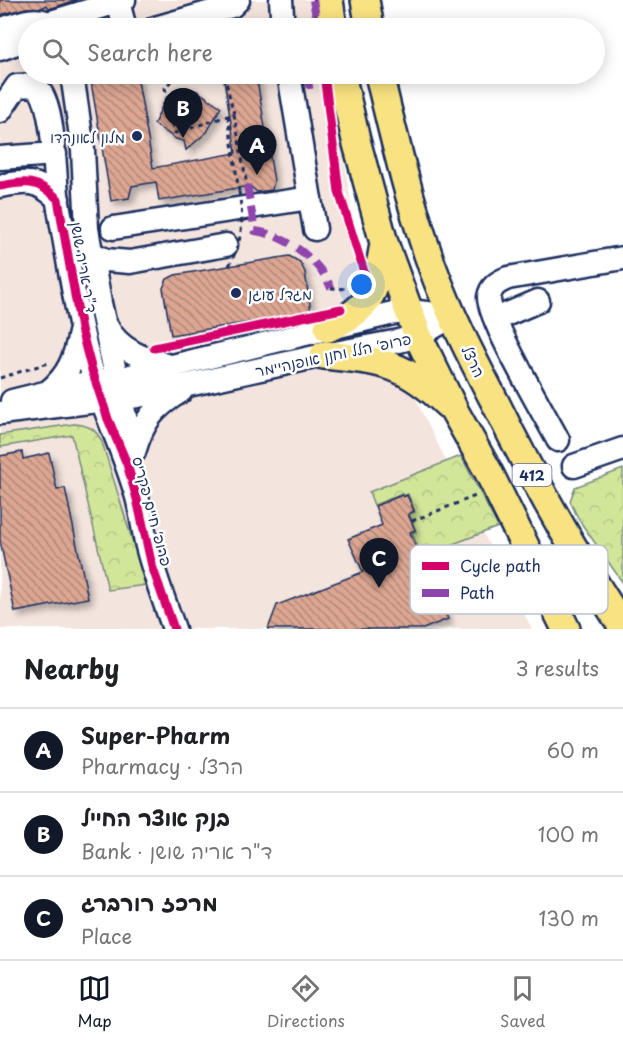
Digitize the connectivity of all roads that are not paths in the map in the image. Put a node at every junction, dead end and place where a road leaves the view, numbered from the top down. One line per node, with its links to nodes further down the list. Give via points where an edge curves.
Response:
1 (238, 0): 9 (street, via 232,6)
2 (280, 0): 10 (street)
3 (329, 0): 11 (main road)
4 (365, 0): 12 (main road)
5 (118, 2): 6 (street); 7 (street); 8 (street)
6 (75, 18)
7 (90, 18)
8 (122, 18)
9 (190, 18)
10 (283, 18)
11 (332, 18)
12 (368, 18)
13 (18, 23): 14 (street)
14 (0, 30)
15 (18, 43): 16 (street)
16 (0, 49)
17 (73, 84): 28 (street, ד"ר אריה שושן, via 83,150)
18 (291, 84): 25 (street)
19 (343, 84): 30 (main road, 412)
20 (382, 84): 37 (main road, הרצל / 412, via 424,241)
21 (5, 95): 22 (street, via 34,85 42,93)
22 (55, 154): 23 (street); 26 (street, ד"ר אריה שושן); 28 (street)
23 (0, 158)
24 (0, 186): 26 (street, via 34,183)
25 (310, 198): 27 (street); 29 (street)
26 (58, 199): 41 (street, ד"ר אריה שושן)
27 (113, 228)
28 (87, 229): 31 (street, ד"ר אריה שושן)
29 (315, 229)
30 (384, 243): 39 (main road, 412); 40 (main road, via 378,280 368,300 359,310)
31 (91, 253): 34 (street, via 106,260); 36 (street, ד"ר אריה שושן)
32 (227, 256): 34 (street)
33 (623, 258): 38 (street, via 500,281 490,296)
34 (130, 262): 36 (street, via 117,270)
35 (538, 302): 38 (street)
36 (102, 312): 43 (street, via 111,334 130,350); 45 (street, ד"ר אריה שושן)
37 (453, 316): 39 (street, פרופ׳ הלל וחנן אופנהיימר); 56 (main road, הרצל / 412, via 524,460)
38 (496, 319): 50 (street)
39 (414, 324): 40 (street, פרופ׳ הלל וחנן אופנהיימר, via 389,314); 42 (street, פרופ׳ הלל וחנן אופנהיימר); 48 (main road, 412)
40 (328, 328): 43 (street, פרופ׳ הלל וחנן אופנהיימר)
41 (81, 329): 45 (street, ד"ר אריה שושן); 46 (street, via 72,365 61,382)
42 (324, 355): 44 (street, פרופ׳ הלל וחנן אופנהיימר); 48 (main road, via 395,366 430,388)
43 (171, 366): 45 (street, פרופ׳ הלל וחנן אופנהיימר)
44 (192, 385): 45 (street, פרופ׳ הלל וחנן אופנהיימר); 52 (street, via 154,411 144,423)
45 (109, 390): 46 (street, פרופ׳ הלל וחנן אופנהיימר); 49 (street, פרופ׳ הלל וחנן אופנהיימר); 52 (street, פרופ׳ חיים פקריס); 54 (street, פרופ׳ חיים פקריס)
46 (49, 391): 47 (street, פרופ׳ הלל וחנן אופנהיימר)
47 (0, 405)
48 (455, 412): 55 (main road, 412)
49 (0, 413)
50 (558, 440)
51 (623, 449): 53 (street)
52 (133, 454): 54 (street, פרופ׳ חיים פקריס)
53 (574, 466)
54 (137, 499): 60 (street, פרופ׳ חיים פקריס, via 152,566)
55 (525, 545)
56 (573, 545)
57 (608, 602): 59 (main road, הרצל / 412)
58 (559, 614): 61 (main road, 412)
59 (623, 627)
60 (174, 629)
61 (566, 629)

